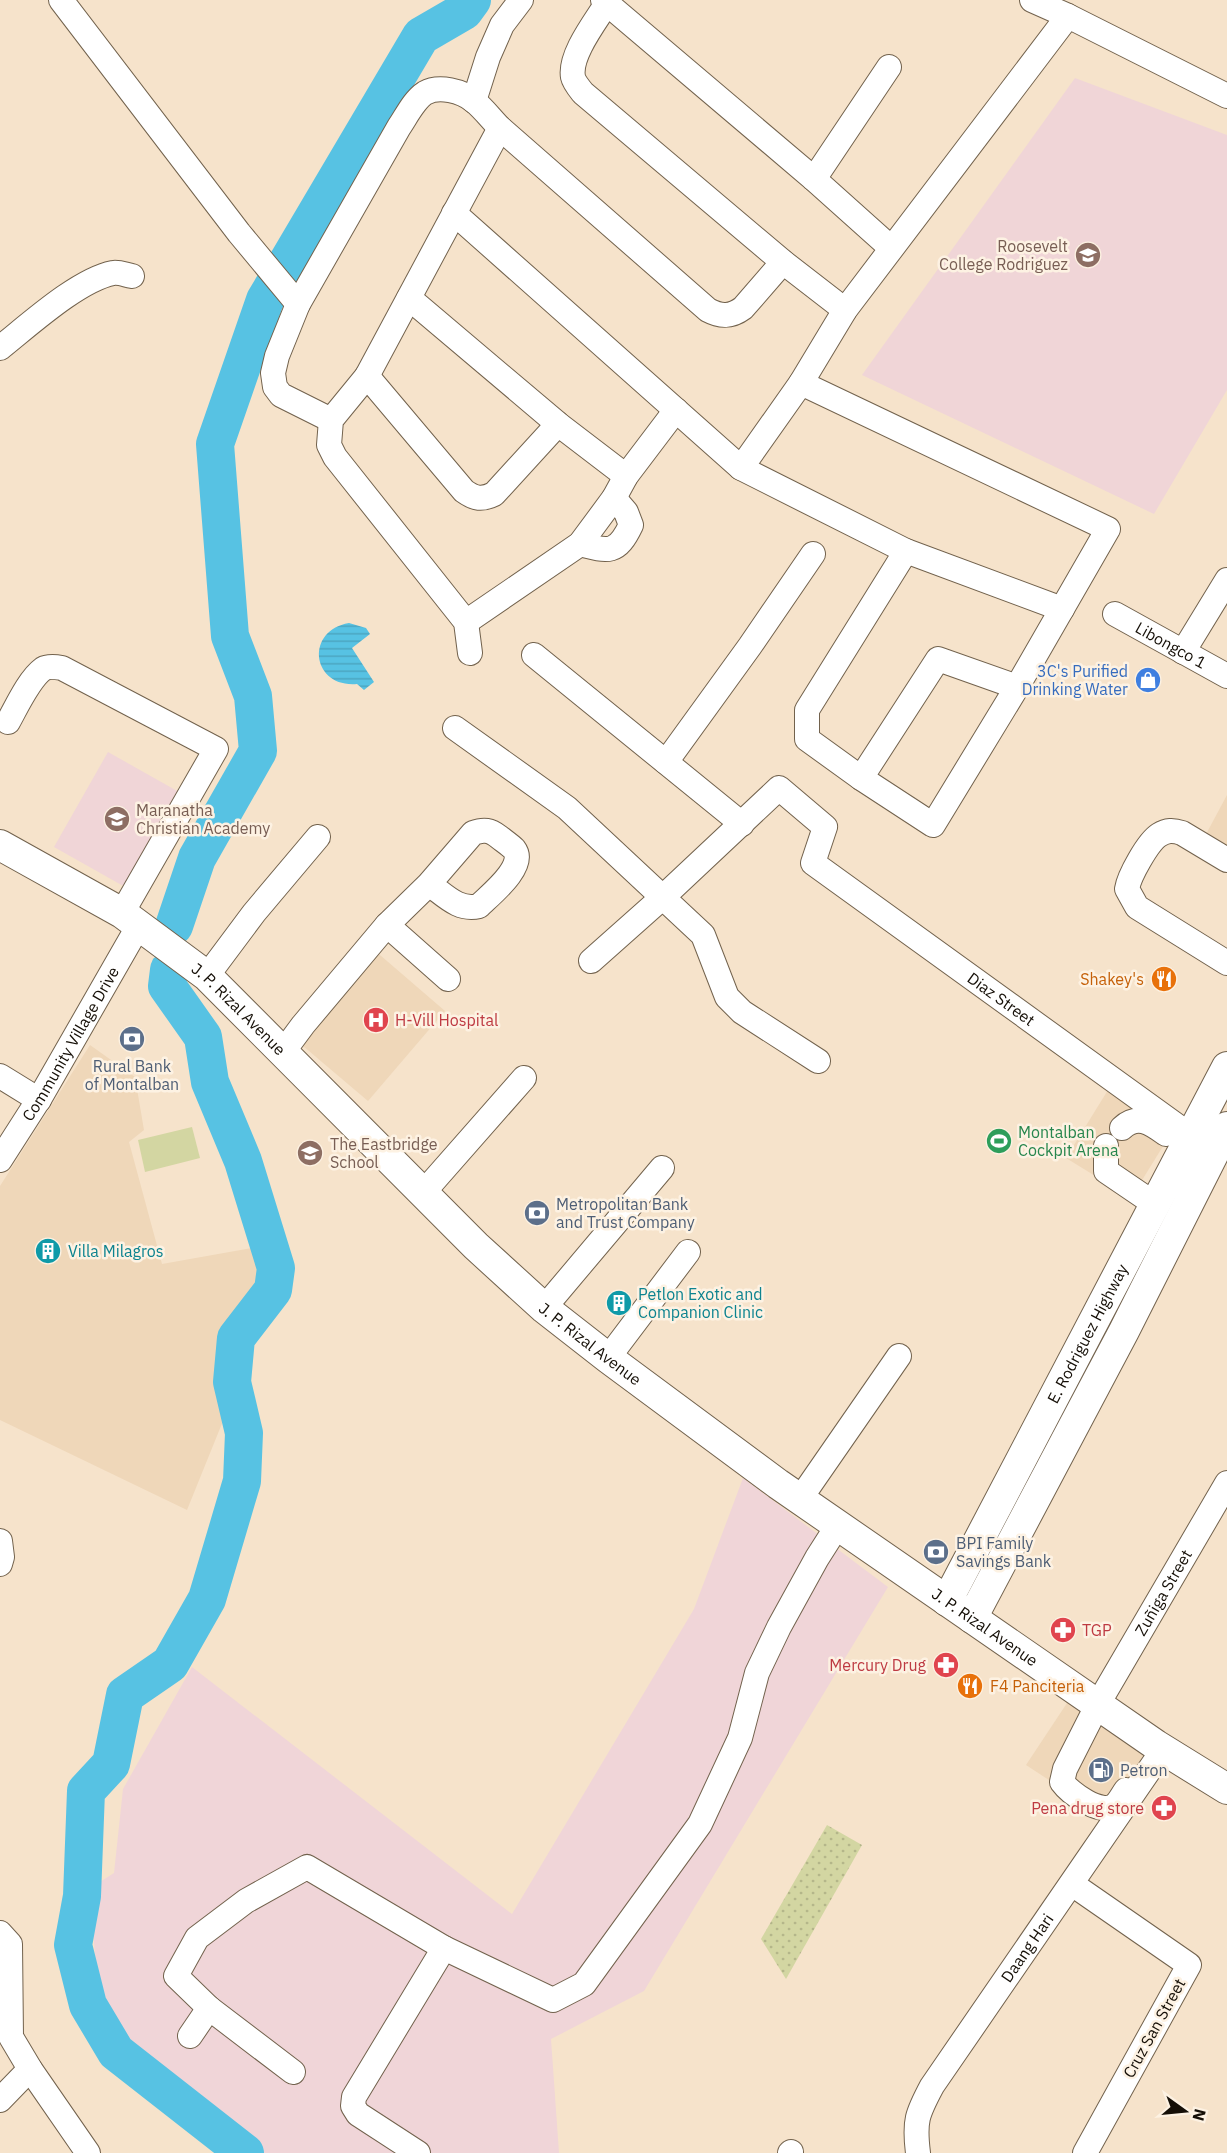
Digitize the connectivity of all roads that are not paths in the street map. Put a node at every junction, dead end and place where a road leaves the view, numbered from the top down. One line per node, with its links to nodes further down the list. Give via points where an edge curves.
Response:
1 (61, 0): 16 (street)
2 (521, 0): 8 (street, via 502,25)
3 (1032, 0): 5 (street)
4 (605, 2): 10 (street); 13 (street, via 573,64 573,78 583,93)
5 (1068, 16): 7 (street); 12 (street)
6 (889, 67): 10 (street)
7 (1227, 96)
8 (474, 101): 9 (street); 16 (street, via 441,89 424,93)
9 (500, 128): 11 (street); 13 (street, via 718,316 743,308)
10 (814, 178): 12 (street)
11 (454, 213): 15 (street); 21 (street)
12 (891, 248): 17 (street)
13 (783, 262): 17 (street)
14 (132, 276): 18 (street, via 116,273 91,280)
15 (409, 298): 19 (street); 23 (street)
16 (298, 304): 22 (street, via 276,356 275,387 281,395)
17 (845, 310): 20 (street)
18 (0, 348)
19 (367, 376): 22 (street); 23 (street, via 473,498 494,494)
20 (801, 383): 24 (street); 31 (street, via 1108,529)
21 (676, 411): 24 (street); 25 (street)
22 (331, 420): 33 (street, via 329,445 335,457)
23 (558, 424): 25 (street)
24 (741, 468): 28 (street)
25 (626, 476): 26 (street)
26 (614, 498): 27 (street); 27 (street, via 631,525 625,537 617,547 606,551)
27 (580, 544): 33 (street)
28 (906, 551): 31 (street); 42 (street, via 807,710 807,739)
29 (813, 554): 41 (street)
30 (1227, 580): 34 (street)
31 (1062, 609): 38 (street)
32 (1115, 614): 34 (street, Libongco 1)
33 (466, 622): 35 (street)
34 (1183, 652): 37 (street, Libongco 1)
35 (470, 653)
36 (534, 655): 41 (street)
37 (1227, 676)
38 (1017, 687): 42 (street, via 938,659); 42 (street, via 933,825)
39 (8, 722): 49 (street, Community Village Drive, via 43,669 62,668 216,749)
40 (455, 728): 48 (street, via 567,808)
41 (666, 762): 43 (street)
42 (861, 778)
43 (742, 824): 48 (street); 63 (street, Diaz Street, via 779,788 825,827 813,863)
44 (318, 837): 53 (street, via 254,912)
45 (0, 845): 49 (main road, J. P. Rizal Avenue)
46 (1227, 860): 52 (street, via 1182,832 1166,831 1156,837 1129,877 1127,889 1137,907)
47 (429, 884): 50 (street)
48 (663, 897): 51 (street); 56 (street, via 703,935 727,997 742,1012)
49 (130, 919): 53 (main road, J. P. Rizal Avenue); 60 (street, Community Village Drive)
50 (387, 925): 54 (street); 55 (street)
51 (591, 961)
52 (1227, 963)
53 (207, 976): 55 (main road, J. P. Rizal Avenue)
54 (448, 979)
55 (283, 1052): 67 (main road, J. P. Rizal Avenue)
56 (818, 1061)
57 (1227, 1067): 63 (main road, E. Rodriguez Highway)
58 (0, 1076): 60 (street)
59 (524, 1078): 67 (street)
60 (39, 1100): 65 (street, Community Village Drive)
61 (1227, 1127): 79 (main road, E. Rodriguez Highway)
62 (1122, 1128): 63 (street, via 1141,1120)
63 (1188, 1142): 68 (main road, E. Rodriguez Highway)
64 (1106, 1146): 68 (street, via 1106,1171)
65 (0, 1160)
66 (662, 1168): 70 (street)
67 (422, 1194): 70 (main road, J. P. Rizal Avenue)
68 (1156, 1205): 78 (main road, E. Rodriguez Highway)
69 (688, 1252): 72 (street)
70 (544, 1308): 72 (main road, J. P. Rizal Avenue)
71 (899, 1356): 74 (street)
72 (608, 1358): 74 (main road, J. P. Rizal Avenue)
73 (1227, 1483): 80 (street, Zuñiga Street)
74 (800, 1499): 75 (main road, J. P. Rizal Avenue)
75 (838, 1525): 78 (main road, J. P. Rizal Avenue); 85 (street, via 779,1627 758,1673 740,1738 700,1824 584,1984 553,2000)
76 (0, 1541): 77 (street)
77 (0, 1564)
78 (947, 1601): 79 (main road, J. P. Rizal Avenue)
79 (972, 1618): 80 (main road, J. P. Rizal Avenue)
80 (1098, 1704): 81 (main road, J. P. Rizal Avenue); 81 (street, Zuñiga Street, via 1065,1769 1062,1782 1068,1790 1096,1807 1115,1805)
81 (1160, 1747): 82 (main road, J. P. Rizal Avenue); 83 (street, Daang Hari)
82 (1224, 1780)
83 (1072, 1884): 93 (street, Daang Hari, via 932,2086 915,2130); 94 (street, Cruz San Street, via 1189,1965)
84 (0, 1933): 88 (street, via 10,1944 11,2037)
85 (444, 1948): 86 (street, via 307,1867 246,1901 196,1938 176,1976); 92 (street, via 354,2097 353,2106 358,2114)
86 (209, 2008): 87 (street); 89 (street)
87 (190, 2036)
88 (30, 2069): 90 (street); 91 (street)
89 (293, 2072)
90 (0, 2100)
91 (88, 2153)
92 (418, 2153)
93 (918, 2153)
94 (1085, 2153)

